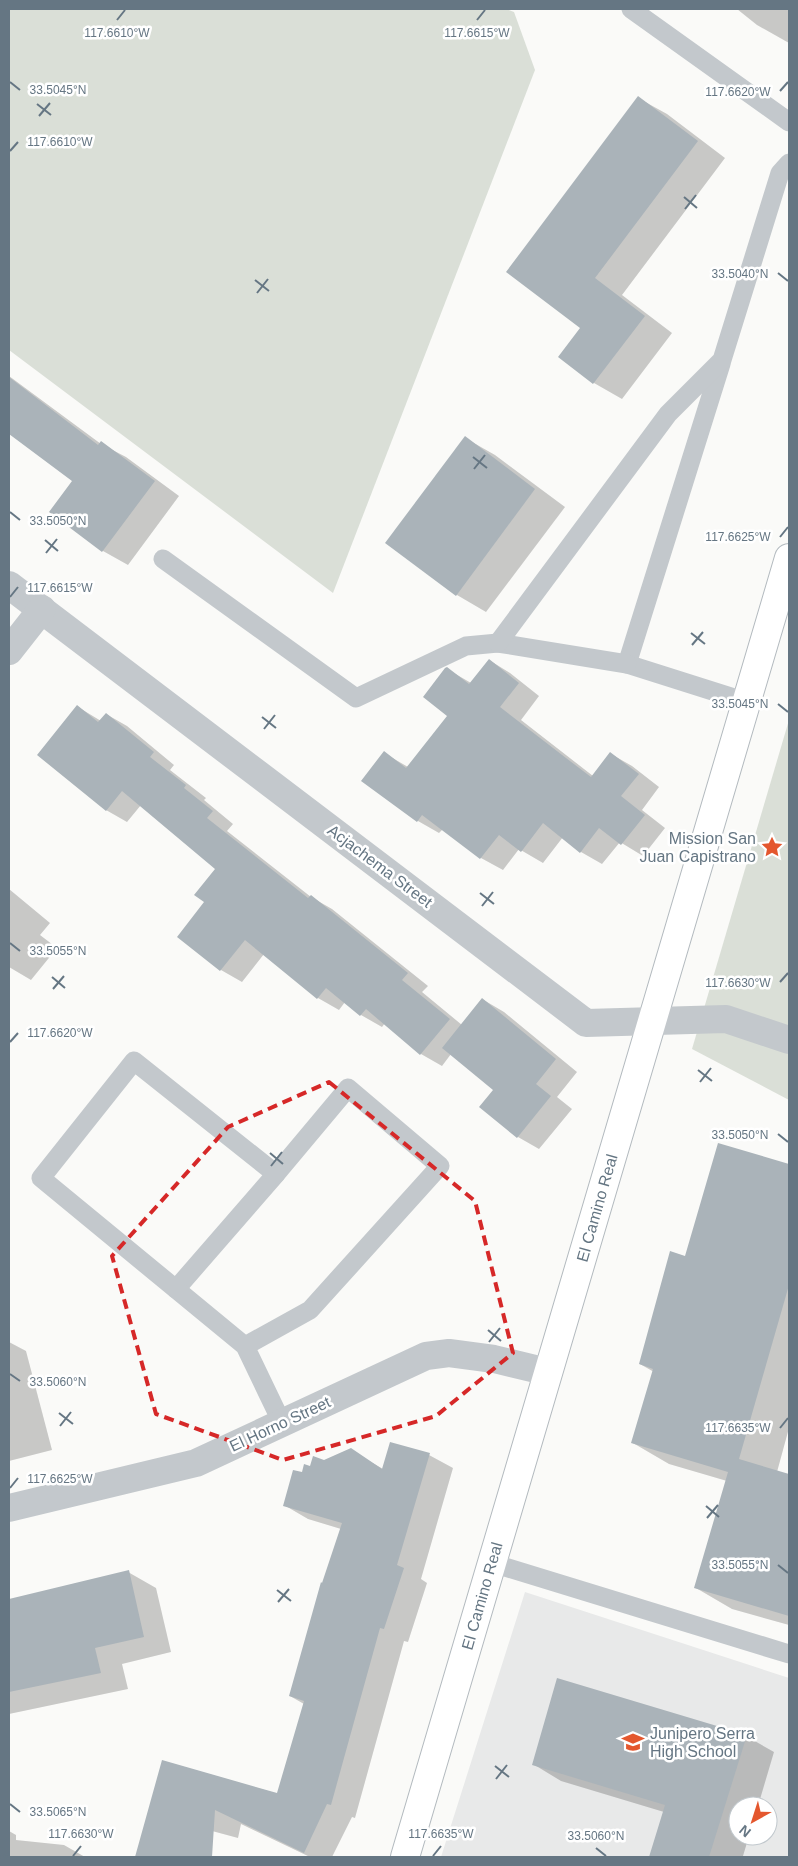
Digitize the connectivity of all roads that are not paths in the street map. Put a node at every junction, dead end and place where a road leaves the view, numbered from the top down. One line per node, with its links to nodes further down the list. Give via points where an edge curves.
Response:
1 (631, 9): 2 (lane)
2 (789, 122)
3 (789, 163): 4 (lane, via 780,173)
4 (722, 360): 10 (lane, via 668,414); 12 (lane)
5 (789, 558): 9 (street, El Camino Real)
6 (162, 559): 10 (lane, via 356,698 466,646)
7 (9, 585): 8 (street, Acjachema Street)
8 (42, 610): 11 (street); 14 (street, Acjachema Street, via 586,1023)
9 (782, 612): 13 (street, El Camino Real)
10 (498, 642): 12 (lane)
11 (9, 651)
12 (627, 664): 13 (lane)
13 (746, 702): 14 (street, El Camino Real)
14 (652, 1021): 15 (street, Acjachema Street, via 726,1019); 19 (street, El Camino Real)
15 (789, 1040)
16 (276, 1174): 17 (lane); 17 (lane, via 134,1061 41,1178); 18 (lane, via 348,1088 440,1166 310,1310)
17 (176, 1289): 18 (lane)
18 (245, 1346): 20 (lane)
19 (548, 1372): 20 (street, El Horno Street, via 494,1359 449,1353 426,1356); 22 (street, El Camino Real)
20 (282, 1423): 21 (street, El Horno Street, via 196,1463)
21 (9, 1508)
22 (492, 1563): 23 (lane); 24 (street, El Camino Real)
23 (789, 1654)
24 (405, 1857)

